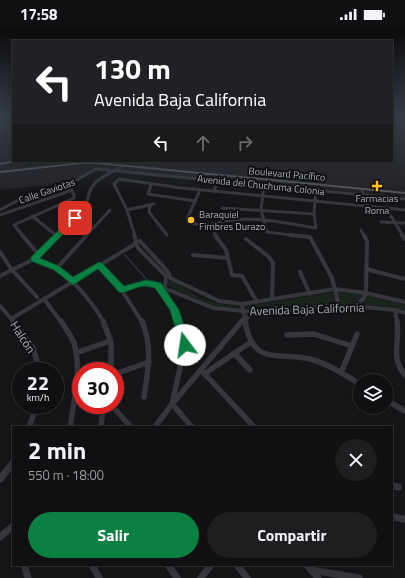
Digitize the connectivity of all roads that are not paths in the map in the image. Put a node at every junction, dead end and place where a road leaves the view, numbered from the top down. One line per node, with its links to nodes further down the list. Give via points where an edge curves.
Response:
1 (12, 160): 3 (main road)
2 (12, 162): 3 (main road)
3 (0, 163)
4 (123, 166): 5 (street); 6 (main road, Boulevard Pacífico, via 82,163); 17 (main road, Boulevard Pacífico)
5 (116, 170): 7 (street, Avenida del Chuchuma Colonia); 12 (street, Calle Gaviotas, via 94,169); 47 (street, via 96,181 87,194 86,209)
6 (0, 172)
7 (146, 174): 8 (street, Avenida del Chuchuma Colonia); 9 (street)
8 (217, 181): 11 (street, Avenida del Chuchuma Colonia); 18 (street)
9 (141, 182): 10 (street); 32 (street, via 118,179 114,184)
10 (151, 185): 13 (street); 22 (street, via 148,194)
11 (264, 185): 16 (street, Avenida del Chuchuma Colonia); 21 (street)
12 (66, 186): 14 (street); 30 (street, Calle Gaviotas, via 17,201)
13 (182, 188): 15 (street); 22 (street)
14 (72, 190): 29 (street, via 74,198 70,202); 38 (street)
15 (200, 190): 18 (street); 24 (street)
16 (316, 190): 20 (street, Avenida del Chuchuma Colonia); 25 (street)
17 (362, 190): 19 (main road, Boulevard Pacífico); 20 (street)
18 (214, 192): 21 (street)
19 (405, 193)
20 (364, 195): 23 (street, Avenida del Chuchuma Colonia); 26 (street)
21 (262, 196): 25 (street); 33 (street)
22 (176, 198): 24 (street)
23 (405, 199)
24 (195, 201): 43 (street, via 188,222 205,226)
25 (315, 201): 26 (street); 37 (street)
26 (368, 207): 28 (street); 36 (street)
27 (222, 208): 33 (street)
28 (386, 208): 34 (street); 42 (street)
29 (52, 209): 35 (street); 39 (street)
30 (0, 210)
31 (110, 210): 57 (street)
32 (127, 210): 46 (street, via 152,205 149,212); 50 (street)
33 (261, 210): 37 (street); 40 (street)
34 (405, 210)
35 (59, 212)
36 (372, 213)
37 (314, 214): 40 (street, via 317,227 314,228)
38 (0, 216)
39 (32, 216): 47 (street); 52 (street, via 14,225)
40 (264, 221): 43 (street, via 226,220); 68 (street, via 270,234 310,237 329,267)
41 (381, 222): 42 (street)
42 (395, 222): 44 (street); 49 (street)
43 (216, 223): 54 (street, via 214,233 226,250)
44 (405, 223)
45 (361, 230): 58 (street, via 367,241)
46 (167, 235)
47 (58, 236): 52 (street)
48 (246, 239): 73 (street, via 273,263)
49 (405, 239)
50 (137, 242): 56 (street); 61 (street, Avenida Baja California, via 138,248)
51 (0, 252): 59 (street)
52 (39, 255): 55 (street)
53 (193, 255): 54 (street)
54 (228, 258): 74 (street, via 232,275 242,276)
55 (34, 259): 57 (street); 59 (street)
56 (99, 265): 64 (street); 67 (street)
57 (56, 268): 64 (street)
58 (366, 269): 63 (street); 69 (street)
59 (12, 270): 62 (street); 71 (street)
60 (300, 272): 70 (street)
61 (168, 275): 66 (street); 76 (street, Avenida Baja California, via 206,296 219,301)
62 (0, 276)
63 (405, 279)
64 (73, 282): 72 (street); 88 (street, via 105,324)
65 (158, 285): 66 (street, Avenida Baja California); 67 (street, Avenida Baja California, via 138,284); 103 (street, via 175,310 185,345)
66 (165, 287): 81 (street, Avenida Baja California, via 213,308)
67 (122, 290): 95 (street, via 143,323 149,345)
68 (335, 290): 69 (street, Avenida Baja California); 70 (street, Avenida Baja California); 78 (street)
69 (366, 293): 75 (street, Avenida Baja California); 79 (street, via 363,300)
70 (310, 294): 73 (street, Avenida Baja California)
71 (37, 297)
72 (44, 299): 84 (street); 91 (street, via 73,342)
73 (272, 299): 74 (street, Avenida Baja California)
74 (257, 302): 76 (street, Avenida Baja California)
75 (405, 302)
76 (242, 304): 81 (street)
77 (0, 306): 84 (street, Halcón)
78 (339, 306): 79 (street, Avenida Baja California); 82 (street, Avenida Baja California)
79 (355, 306): 80 (street, Avenida Baja California)
80 (395, 310): 83 (street, Avenida Baja California); 100 (street, via 398,333 395,356 397,365)
81 (244, 311): 82 (street, Avenida Baja California); 85 (street)
82 (255, 312): 85 (street)
83 (405, 313)
84 (12, 319): 93 (street, Halcón, via 33,348)
85 (244, 319): 89 (street); 98 (street)
86 (357, 334): 90 (street)
87 (287, 335): 90 (street, via 314,334)
88 (110, 341): 91 (street); 94 (street)
89 (251, 342): 92 (street); 99 (street, via 261,352 311,359)
90 (352, 346): 99 (street)
91 (76, 353): 110 (street, via 76,381)
92 (235, 354): 96 (street); 98 (street)
93 (37, 362)
94 (113, 362)
95 (148, 362): 97 (street); 102 (street)
96 (250, 370)
97 (124, 371)
98 (203, 372): 103 (street); 115 (street)
99 (342, 373): 101 (street)
100 (405, 375)
101 (353, 380)
102 (144, 397)
103 (172, 404): 113 (street); 114 (street)
104 (393, 404): 105 (street)
105 (405, 411)
106 (34, 414): 109 (street)
107 (102, 414): 111 (street)
108 (119, 414): 112 (street)
109 (29, 426)
110 (70, 426)
111 (101, 426)
112 (130, 426)
113 (156, 426)
114 (191, 426)
115 (253, 426)
116 (12, 464): 117 (street)
117 (0, 479)
118 (393, 517): 119 (street)
119 (405, 519)
120 (12, 527): 121 (street)
121 (0, 537)
122 (24, 566): 128 (street)
123 (93, 566): 129 (street)
124 (169, 566): 130 (street)
125 (210, 566): 131 (street)
126 (238, 566): 132 (street)
127 (309, 568): 133 (street); 134 (street)
128 (28, 578)
129 (99, 578)
130 (176, 578)
131 (202, 578)
132 (247, 578)
133 (318, 578)
134 (359, 578)

